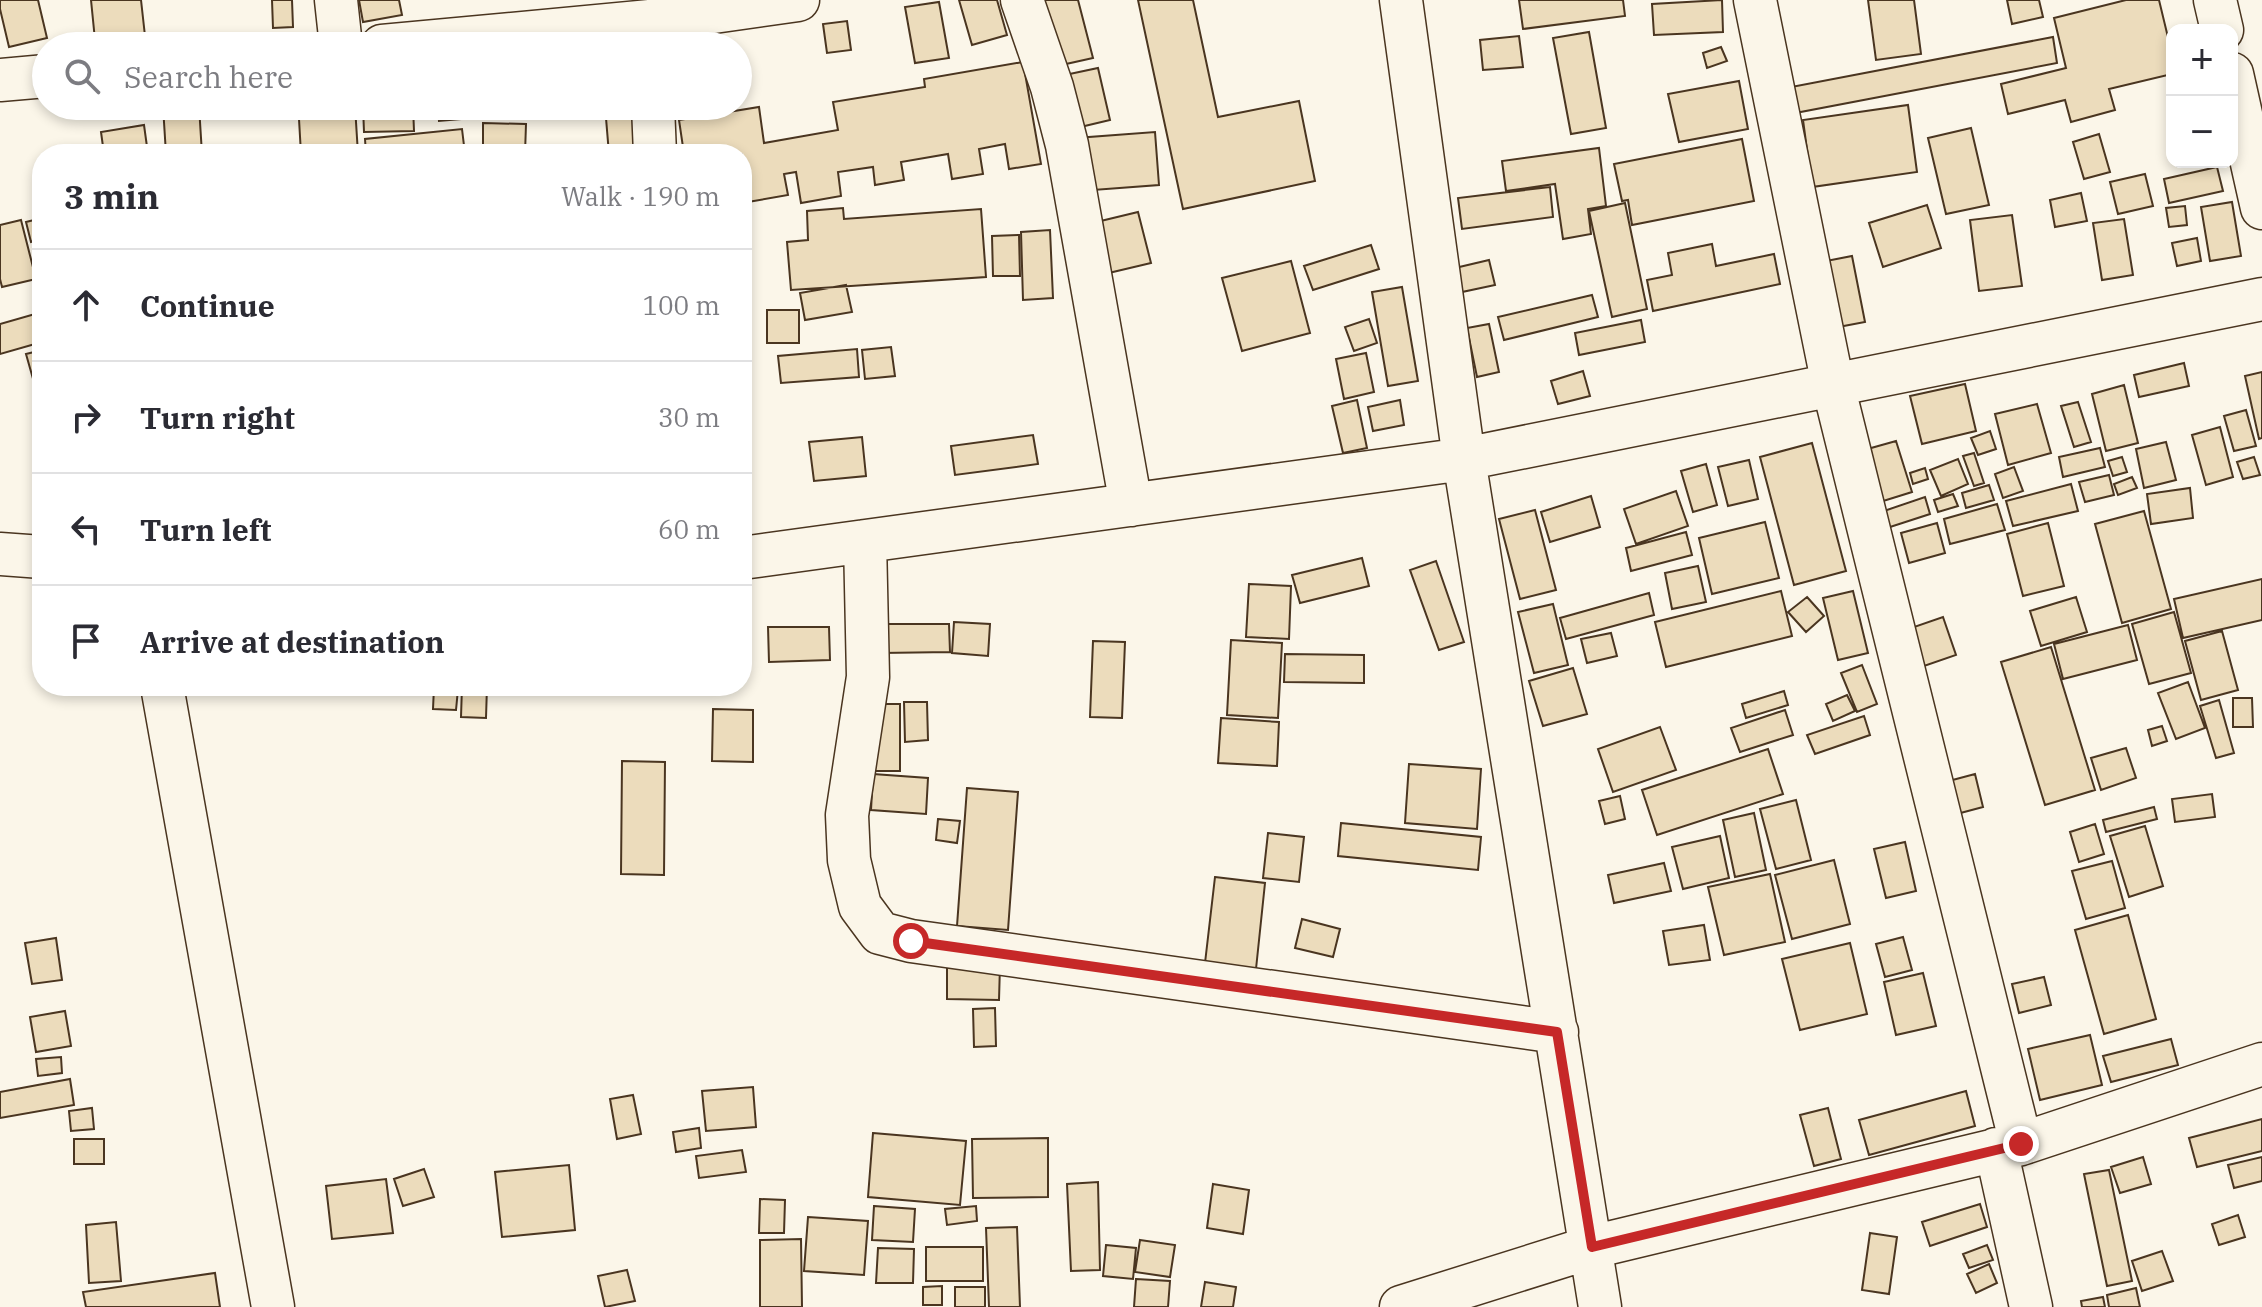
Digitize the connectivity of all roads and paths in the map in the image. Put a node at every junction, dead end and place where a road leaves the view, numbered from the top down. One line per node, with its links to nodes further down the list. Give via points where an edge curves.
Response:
1 (336, 0): 9 (street)
2 (798, 0): 7 (street)
3 (1022, 0): 18 (street, via 1067,145)
4 (1401, 0): 17 (street)
5 (1755, 0): 16 (street)
6 (2215, 0): 8 (street)
7 (650, 22): 10 (street)
8 (2221, 24)
9 (339, 32)
10 (538, 32)
11 (2237, 96): 14 (street)
12 (654, 120): 13 (street)
13 (655, 144)
14 (2262, 208)
15 (2262, 299): 16 (street)
16 (1833, 385): 17 (street); 26 (street)
17 (1464, 459): 18 (street); 24 (street)
18 (1131, 505): 19 (street)
19 (865, 541): 22 (street); 24 (street, via 868,677 847,815 849,860 860,906 880,933)
20 (0, 554): 21 (street)
21 (32, 556)
22 (752, 557)
23 (164, 696): 28 (street)
24 (1557, 1032): 27 (street)
25 (2262, 1064): 26 (street)
26 (2009, 1146): 27 (street); 31 (street)
27 (1592, 1247): 29 (street); 30 (street)
28 (273, 1307)
29 (1401, 1307)
30 (1600, 1307)
31 (2031, 1307)

